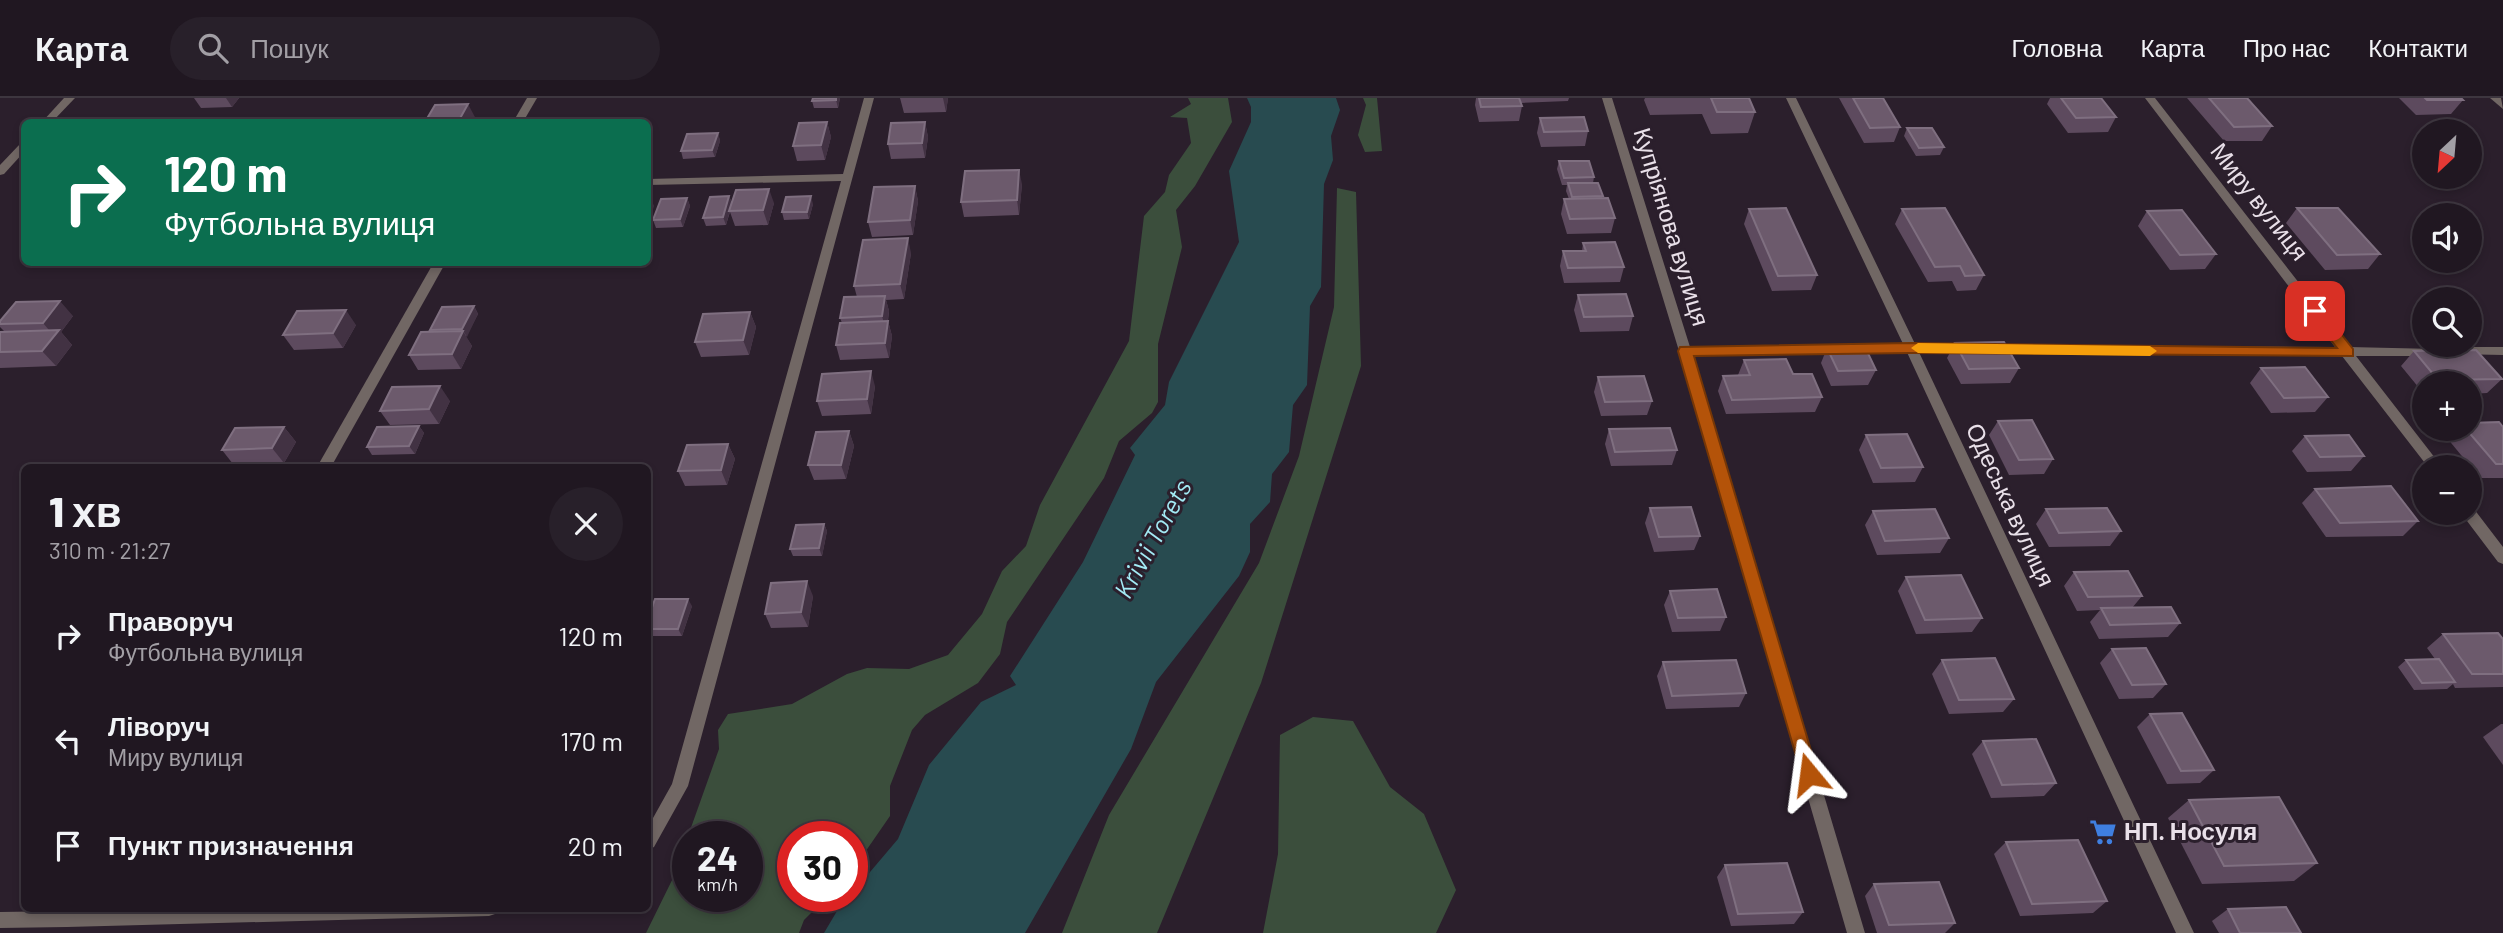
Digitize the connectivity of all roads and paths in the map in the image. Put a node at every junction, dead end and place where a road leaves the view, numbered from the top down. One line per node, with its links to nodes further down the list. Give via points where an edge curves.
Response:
1 (70, 98): 9 (street)
2 (531, 98): 10 (street)
3 (869, 98): 13 (street)
4 (1607, 98): 17 (street, Купріянова вулиця)
5 (1791, 98): 16 (street, Одеська вулиця)
6 (2150, 98): 19 (street, Миру вулиця)
7 (2495, 98): 8 (street)
8 (2503, 106)
9 (50, 119)
10 (520, 119)
11 (21, 149): 12 (street)
12 (0, 172)
13 (847, 177): 14 (street); 24 (street, via 680,786)
14 (651, 183)
15 (438, 266): 21 (street)
16 (1911, 348): 17 (street); 19 (street); 29 (street, Одеська вулиця)
17 (1685, 351): 28 (street, Купріянова вулиця)
18 (2503, 351): 19 (street)
19 (2348, 353): 20 (street, Миру вулиця)
20 (2426, 455)
21 (326, 464)
22 (2478, 525): 23 (street)
23 (2503, 558)
24 (651, 837)
25 (348, 912): 27 (street)
26 (0, 920): 27 (street)
27 (66, 920)
28 (1856, 933)
29 (2185, 933)

